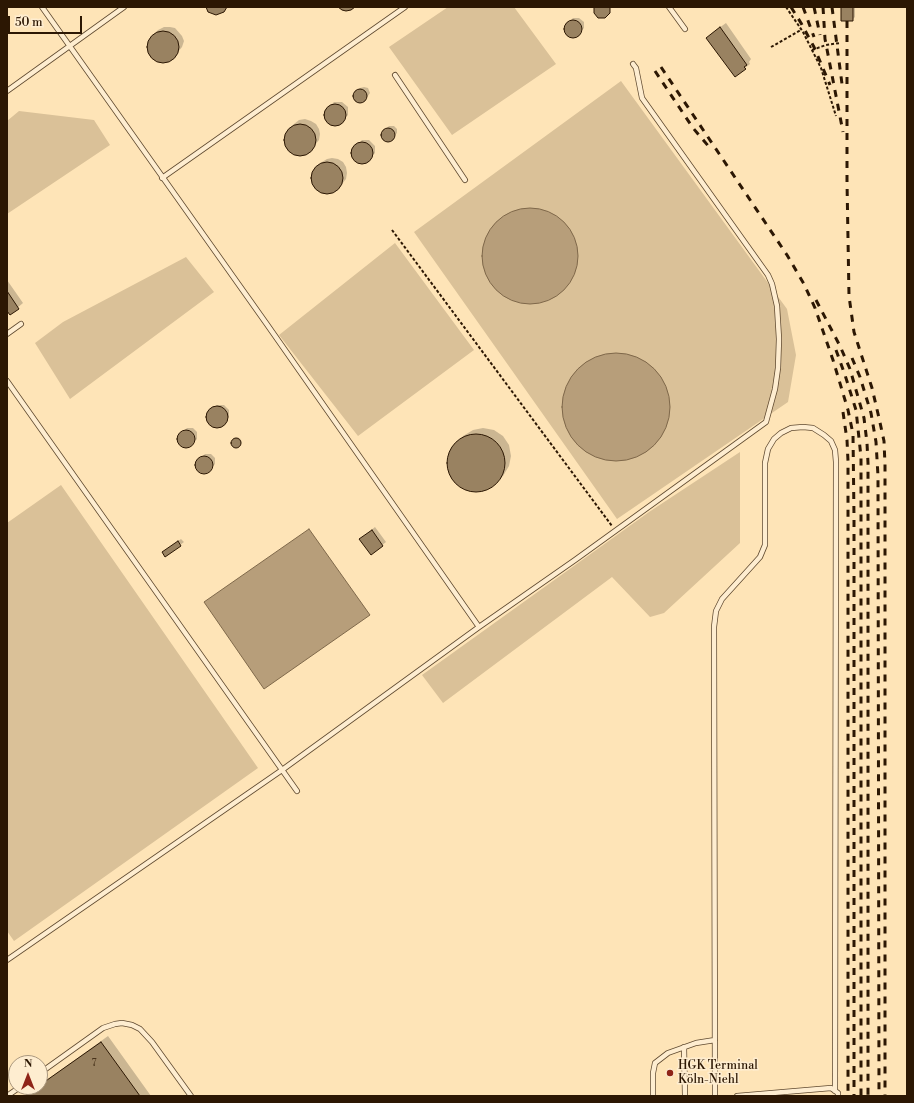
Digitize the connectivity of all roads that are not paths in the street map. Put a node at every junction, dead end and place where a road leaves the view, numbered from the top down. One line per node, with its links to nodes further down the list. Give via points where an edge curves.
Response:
1 (42, 7): 6 (lane)
2 (124, 7): 6 (lane)
3 (405, 7): 10 (lane)
4 (669, 7): 5 (lane)
5 (685, 29)
6 (70, 47): 9 (lane); 10 (lane)
7 (633, 64): 15 (lane, via 642,98 772,284 777,306 778,368 766,422)
8 (395, 75): 11 (lane)
9 (7, 91)
10 (162, 178): 15 (lane)
11 (465, 180)
12 (21, 324): 13 (lane)
13 (7, 334)
14 (7, 381): 16 (lane)
15 (479, 627): 16 (lane)
16 (282, 770): 17 (lane); 18 (lane)
17 (297, 791)
18 (8, 958)
19 (715, 1040): 20 (lane); 22 (lane, via 716,611 722,599 760,557 765,545 765,463 768,449 781,433 791,428 808,427 831,441 836,462); 26 (lane)
20 (684, 1047): 24 (lane, via 655,1063); 25 (lane)
21 (48, 1067): 23 (lane, via 103,1028 122,1023 132,1025 152,1042)
22 (835, 1091): 27 (lane, via 831,1088); 28 (lane)
23 (191, 1096)
24 (653, 1096)
25 (685, 1096)
26 (715, 1096)
27 (737, 1096)
28 (838, 1096)

